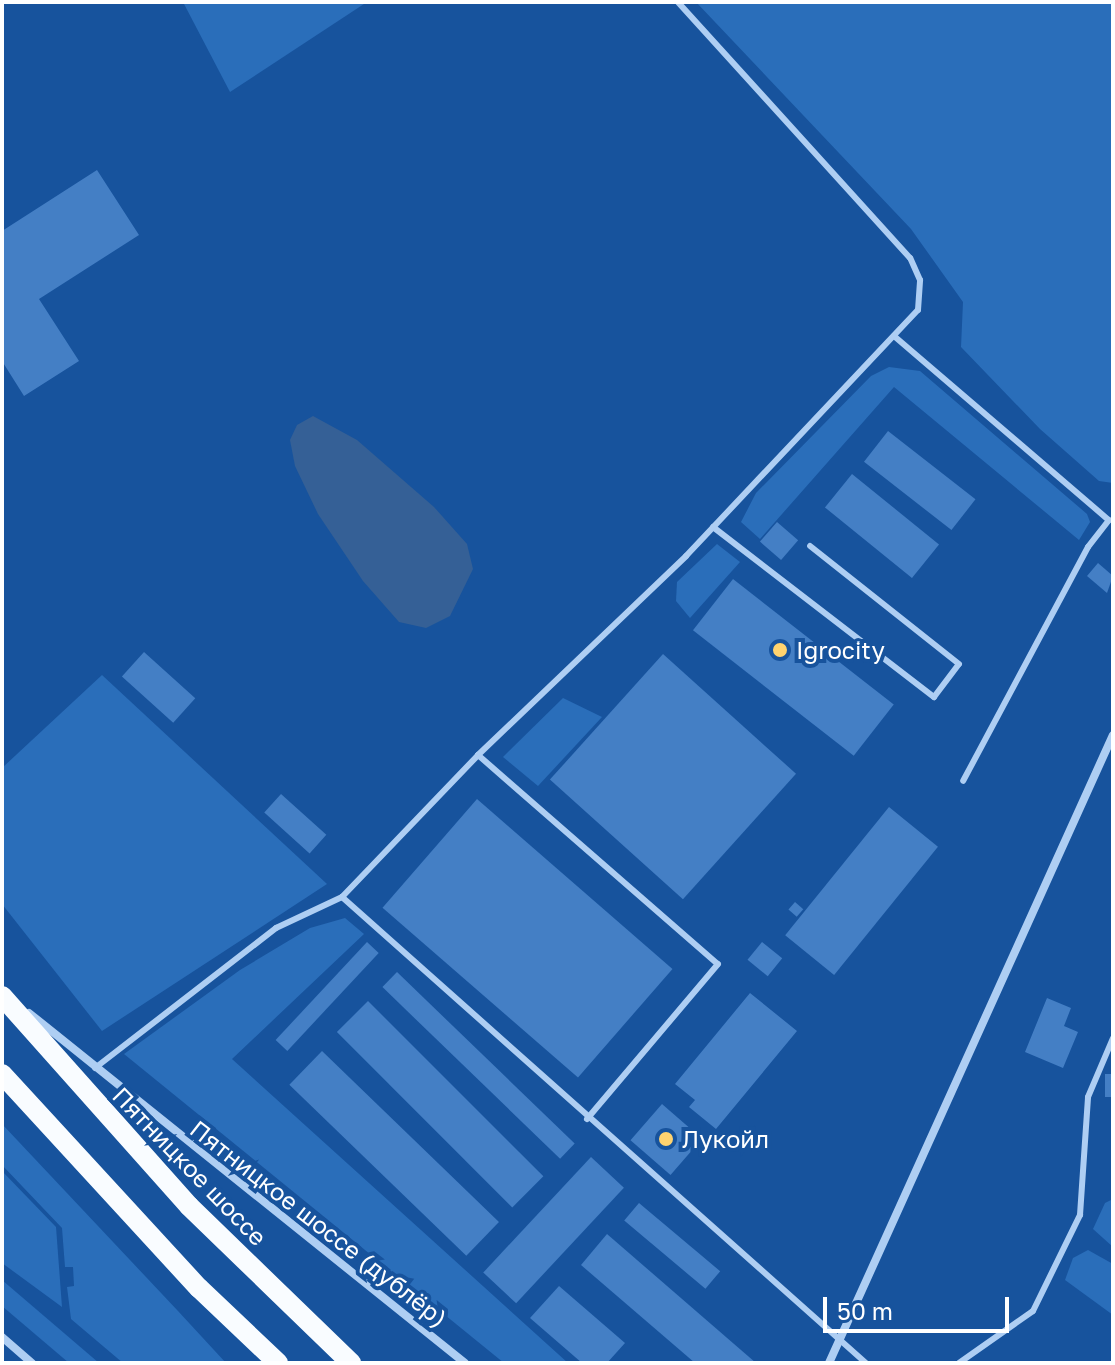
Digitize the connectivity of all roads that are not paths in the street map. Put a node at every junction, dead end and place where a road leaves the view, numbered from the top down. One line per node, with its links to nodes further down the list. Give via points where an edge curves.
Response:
1 (678, 2): 2 (lane, via 910,258 920,280 918,310)
2 (894, 336): 3 (lane); 7 (lane, via 1109,520 1088,547)
3 (713, 527): 4 (lane, via 934,697 959,664); 6 (lane)
4 (810, 546)
5 (1113, 735): 15 (street)
6 (478, 755): 8 (lane); 13 (lane, via 718,964)
7 (963, 781)
8 (342, 897): 11 (lane, via 276,928); 13 (lane)
9 (2, 993): 11 (street, Пятницкое шоссе (дублёр)); 18 (main road, Пятницкое шоссе, via 189,1206)
10 (1113, 1038): 22 (lane, via 1088,1097 1080,1215 1033,1311)
11 (94, 1069): 19 (street, Пятницкое шоссе (дублёр))
12 (2, 1074): 17 (main road, via 199,1288)
13 (587, 1119): 15 (lane)
14 (2, 1337): 16 (street)
15 (839, 1341): 20 (street); 21 (lane)
16 (32, 1363)
17 (278, 1363)
18 (351, 1363)
19 (465, 1363)
20 (829, 1363)
21 (866, 1363)
22 (959, 1363)

